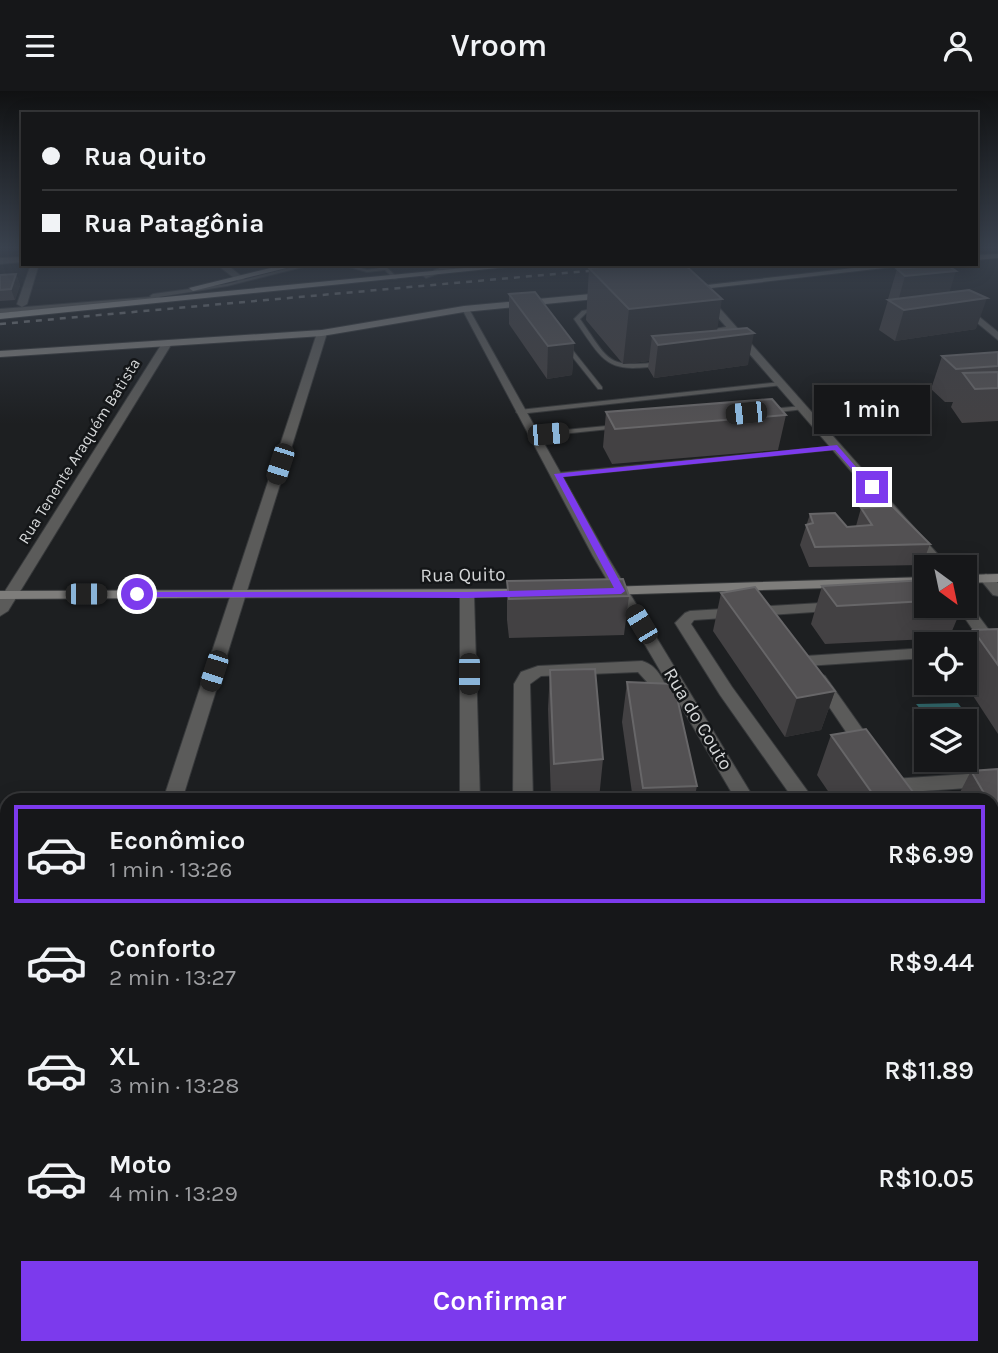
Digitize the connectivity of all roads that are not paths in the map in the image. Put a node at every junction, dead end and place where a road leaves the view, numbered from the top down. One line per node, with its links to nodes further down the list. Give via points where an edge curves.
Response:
1 (74, 306): 9 (lane)
2 (86, 306): 9 (main road)
3 (499, 306): 7 (main road)
4 (535, 306): 10 (lane)
5 (713, 306): 11 (street)
6 (962, 306): 16 (street)
7 (464, 309): 14 (main road); 24 (street, Rua do Couto)
8 (610, 309): 20 (lane, via 584,312 577,319 611,365 625,368)
9 (0, 313)
10 (541, 313)
11 (723, 317): 12 (lane); 13 (street)
12 (709, 319)
13 (733, 328): 17 (lane, via 698,331); 21 (street)
14 (322, 333): 18 (main road); 37 (street)
15 (558, 335): 22 (lane)
16 (998, 337)
17 (705, 339)
18 (166, 345): 19 (main road); 38 (street, Rua Tenente Araquém Batista)
19 (0, 354)
20 (664, 363)
21 (781, 384): 23 (street); 24 (lane)
22 (600, 388)
23 (802, 408): 25 (lane); 28 (street)
24 (519, 412): 27 (street, Rua do Couto)
25 (757, 412)
26 (633, 425): 27 (lane)
27 (533, 435): 29 (street, Rua do Couto)
28 (837, 448): 29 (lane); 30 (street)
29 (557, 475): 34 (street, Rua do Couto)
30 (931, 555)
31 (992, 578): 35 (street)
32 (914, 581): 34 (main road)
33 (593, 591): 34 (main road)
34 (621, 591): 54 (street, Rua do Couto)
35 (998, 592)
36 (551, 593): 39 (main road, Rua Quito)
37 (238, 594): 38 (main road, Rua Quito); 39 (main road, Rua Quito); 51 (street)
38 (5, 595): 42 (street, Rua Tenente Araquém Batista)
39 (467, 595): 52 (street)
40 (859, 606): 41 (street)
41 (767, 610): 44 (street); 55 (street, via 690,616 683,623)
42 (0, 611)
43 (972, 618): 46 (street)
44 (782, 630)
45 (977, 650): 46 (street)
46 (996, 652)
47 (914, 653): 50 (street, via 802,656)
48 (670, 723): 53 (street, via 658,685 642,666 538,671 527,676 522,684)
49 (998, 779): 50 (street)
50 (890, 781)
51 (174, 793)
52 (470, 793)
53 (523, 793)
54 (742, 793)
55 (800, 793)

